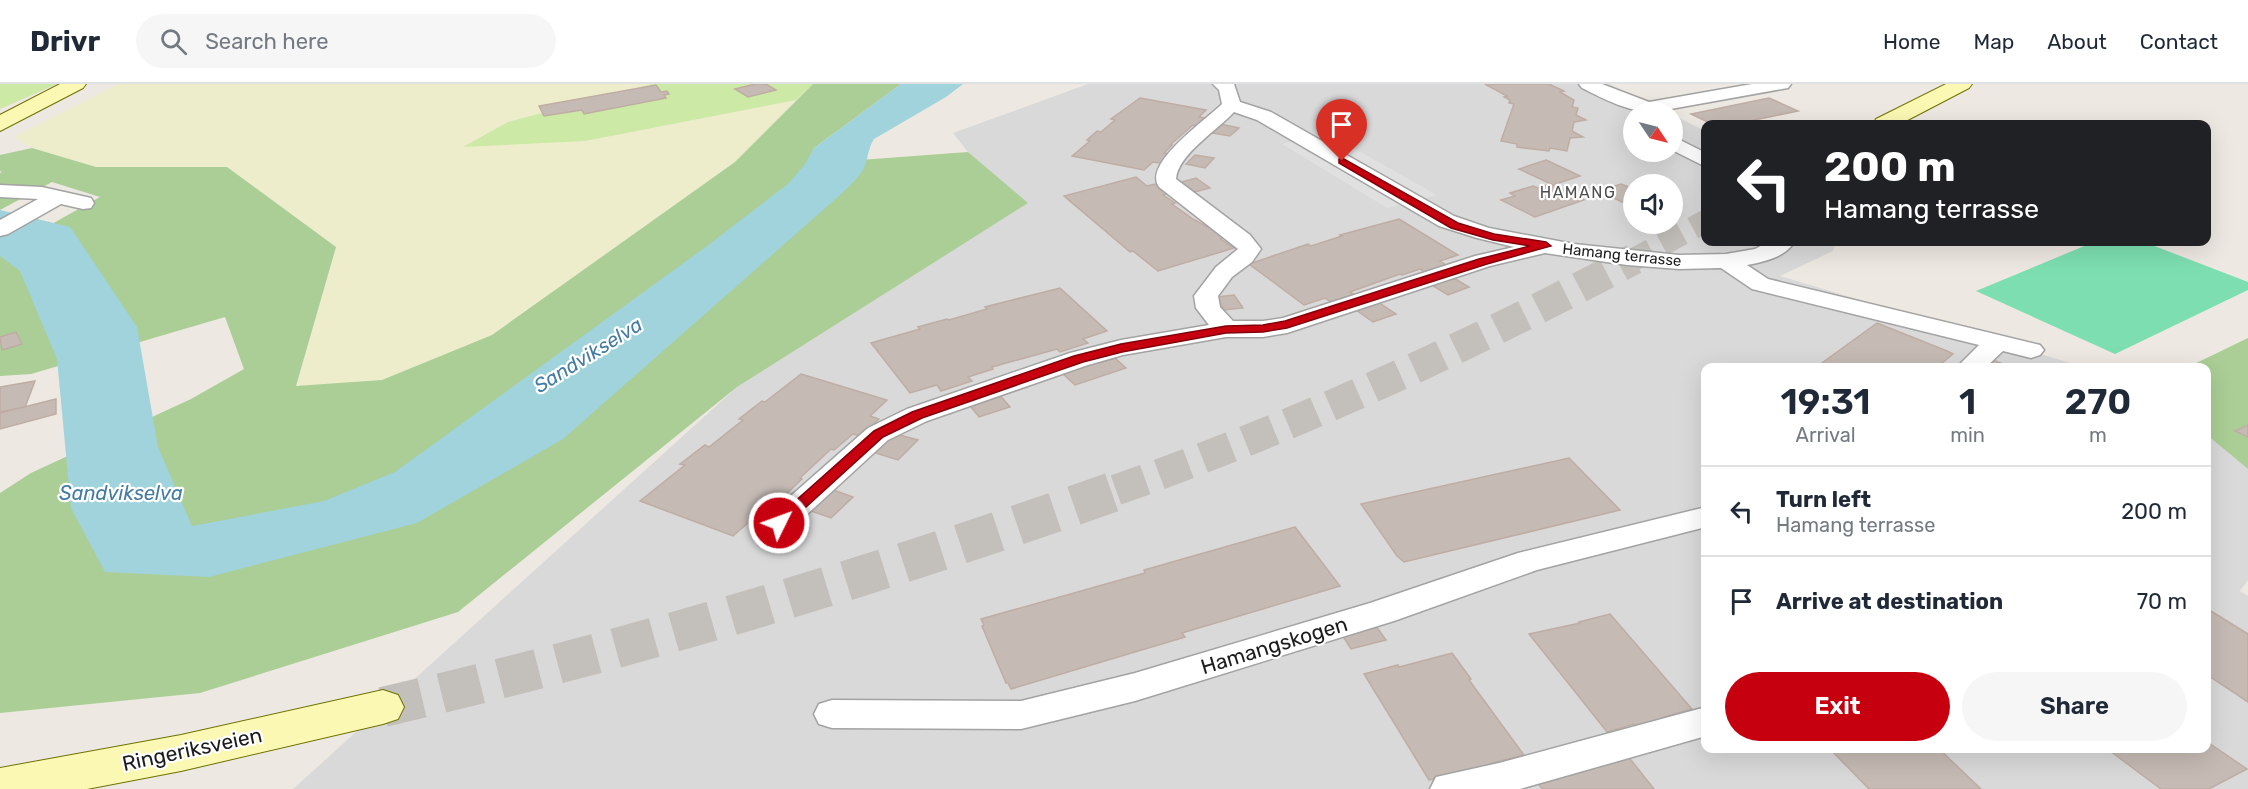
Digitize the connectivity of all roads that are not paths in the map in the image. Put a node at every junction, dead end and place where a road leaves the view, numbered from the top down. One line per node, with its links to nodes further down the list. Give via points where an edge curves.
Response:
1 (76, 84): 9 (main road)
2 (1588, 84): 6 (street)
3 (1782, 84): 7 (street)
4 (1962, 84): 8 (main road)
5 (1230, 90): 16 (street, Hamang terrasse, via 1264,116 1455,225 1493,237); 19 (street, via 1175,158 1167,170 1166,183 1250,249 1224,272 1206,296 1208,308)
6 (1627, 102)
7 (1683, 103)
8 (1892, 120)
9 (0, 124)
10 (1683, 148): 11 (street)
11 (1701, 158)
12 (0, 191): 13 (street)
13 (58, 197): 14 (street); 15 (street)
14 (83, 203)
15 (0, 229)
16 (1546, 246): 18 (street, Hamang terrasse, via 1629,258); 19 (street, via 1483,261 1287,325)
17 (1780, 246): 18 (street, Hamang terrasse, via 1757,257)
18 (1727, 262): 20 (street, via 1760,284)
19 (1226, 329): 24 (street, via 1079,359 917,415 878,434)
20 (1998, 342): 21 (street); 22 (street)
21 (2031, 350)
22 (1975, 363)
23 (1701, 518): 26 (street, Hamangskogen, via 1529,561 1135,687 1021,715)
24 (779, 523)
25 (383, 707): 28 (main road, Ringeriksveien, via 182,753)
26 (832, 714)
27 (1701, 722): 29 (street)
28 (0, 788)
29 (1450, 789)

